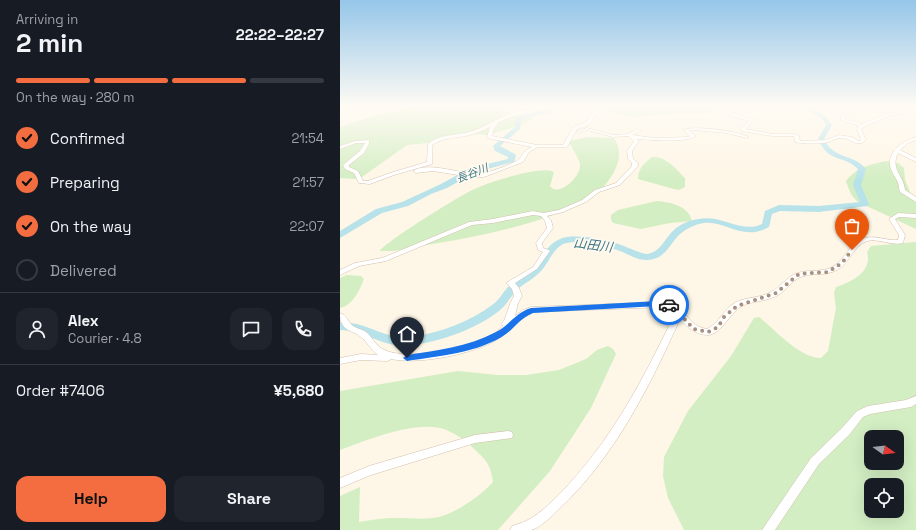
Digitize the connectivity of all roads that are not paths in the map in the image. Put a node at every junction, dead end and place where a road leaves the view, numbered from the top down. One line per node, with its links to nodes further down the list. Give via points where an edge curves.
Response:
1 (743, 130): 10 (street, via 748,137)
2 (477, 131): 21 (street, via 434,141 430,144 430,163)
3 (490, 131): 17 (street, via 488,136 502,141)
4 (573, 131): 16 (street)
5 (574, 131): 13 (street)
6 (582, 131): 13 (street)
7 (593, 131): 14 (street, via 613,136)
8 (637, 131): 14 (street)
9 (686, 131): 14 (street, via 694,137 654,140)
10 (710, 131)
11 (747, 131): 12 (street, via 796,136 800,142 829,141 839,136 860,143 864,140)
12 (860, 131)
13 (573, 134): 16 (street)
14 (630, 136): 23 (street, via 637,141 629,152 635,164 618,184 597,191 584,201 560,211)
15 (916, 138): 19 (street, via 906,141)
16 (566, 144): 17 (street, via 562,147)
17 (537, 146): 21 (street, via 526,152 518,162 484,175 433,169)
18 (340, 148): 21 (street, via 355,142 367,141 362,152 346,165 356,172 365,184)
19 (897, 151): 20 (street); 22 (street, via 894,172 900,179 904,193)
20 (916, 160)
21 (392, 174)
22 (916, 200)
23 (543, 215): 25 (street, via 533,213 471,223 384,260 357,264); 28 (street, via 548,220 550,228 539,243 540,249 547,251 535,268 510,284 518,296 512,305 511,318 502,327)
24 (916, 216): 26 (street, via 898,215 892,219 902,235 901,242 865,240 836,268 821,273 799,274 776,293 737,306 713,330 702,332 694,329)
25 (340, 274)
26 (678, 312): 28 (street, via 671,306 658,303 531,310 519,316); 34 (street, via 659,355 628,413 603,448 568,493 546,514 525,528)
27 (340, 316): 29 (street, via 348,325 363,334 374,349)
28 (503, 332): 29 (street, via 494,338 464,348 414,358)
29 (397, 357): 30 (street, via 361,357)
30 (340, 361)
31 (916, 400): 35 (street, via 860,414 815,461)
32 (508, 435): 33 (street, via 475,439 369,471)
33 (340, 483)
34 (516, 530)
35 (768, 530)

